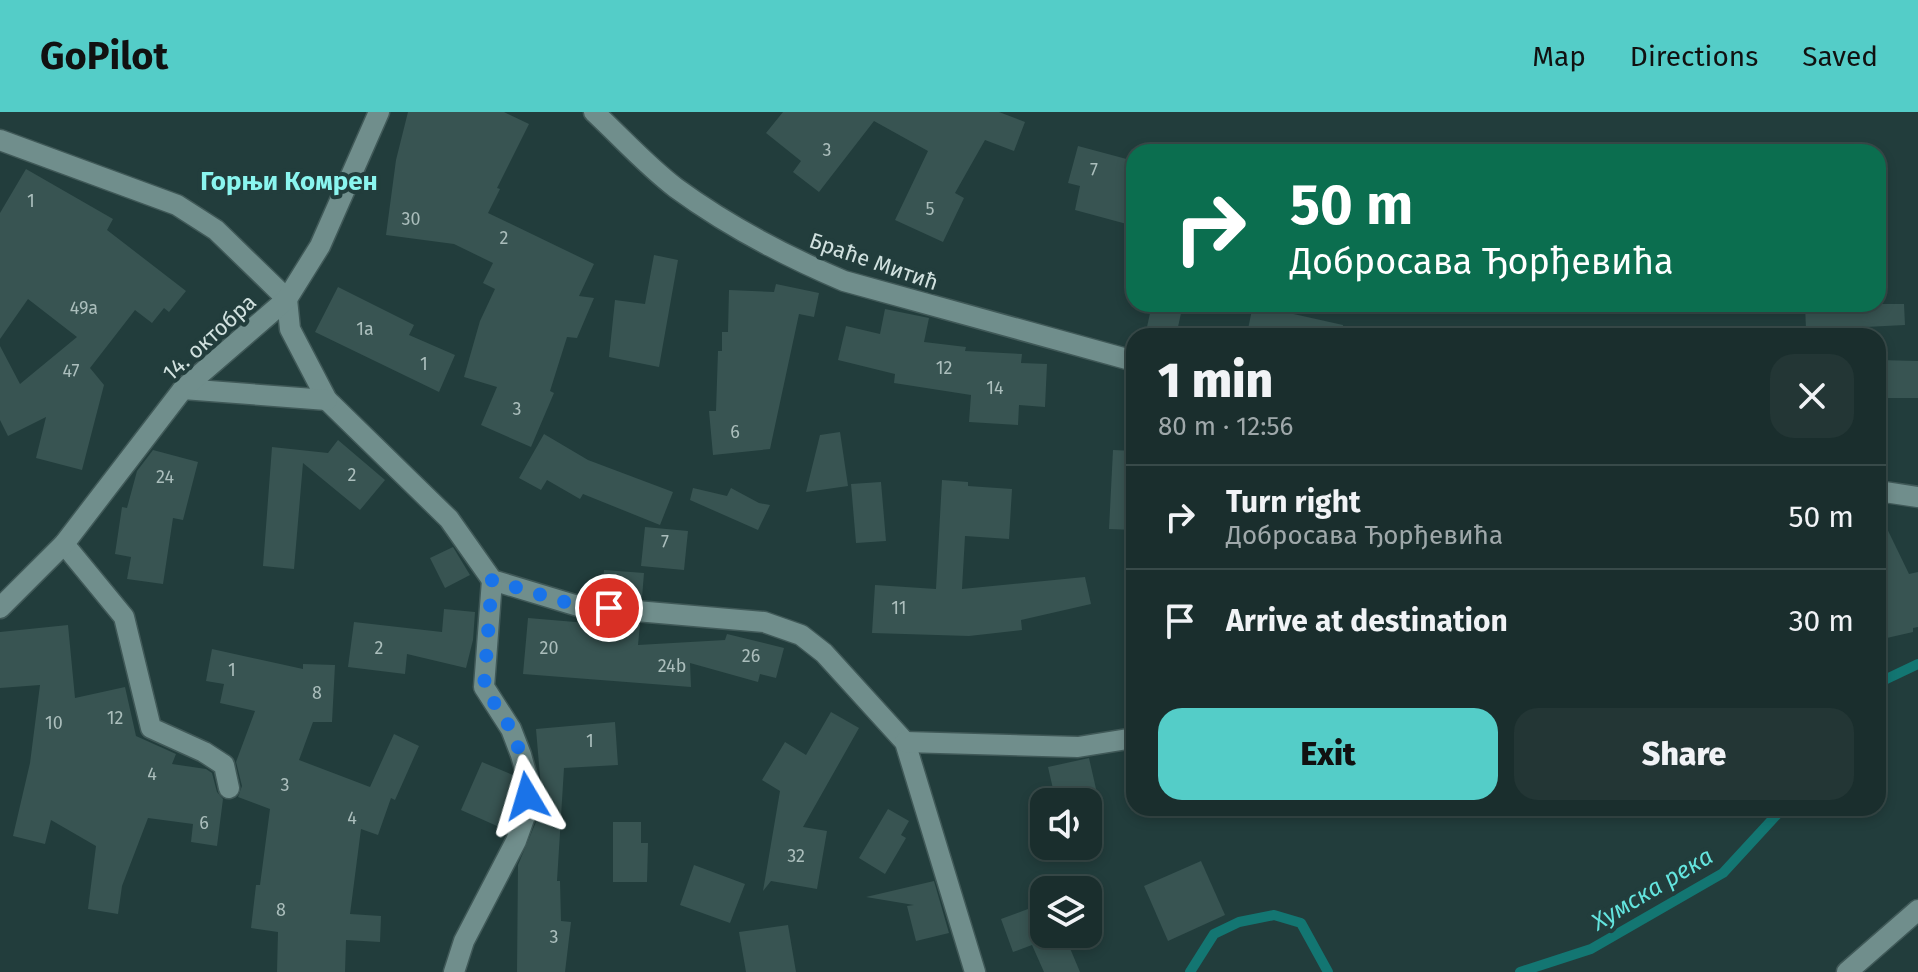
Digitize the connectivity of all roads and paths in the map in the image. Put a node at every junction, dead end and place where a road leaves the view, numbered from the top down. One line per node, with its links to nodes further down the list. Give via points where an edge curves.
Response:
1 (379, 112): 4 (street, 14. октобра, via 320,246)
2 (594, 112): 5 (street, Браће Митић, via 675,187 798,262 858,285)
3 (0, 140): 4 (street, via 177,205 216,230)
4 (287, 299): 6 (street, 14. октобра); 7 (street, via 290,329)
5 (1126, 359)
6 (183, 389): 7 (street); 10 (street, 14. октобра)
7 (327, 400): 11 (street, via 449,519)
8 (1886, 492): 9 (street)
9 (1918, 497)
10 (64, 544): 12 (street, 14. октобра); 15 (street, via 124,617 151,728 224,765)
11 (492, 580): 14 (street, via 578,606 764,622 801,635); 17 (street, via 484,687 521,755 528,780 526,813)
12 (0, 608)
13 (1126, 739): 14 (street, via 1078,747)
14 (905, 742): 18 (street)
15 (229, 788)
16 (1918, 910): 19 (street)
17 (454, 972)
18 (975, 972)
19 (1847, 972)

